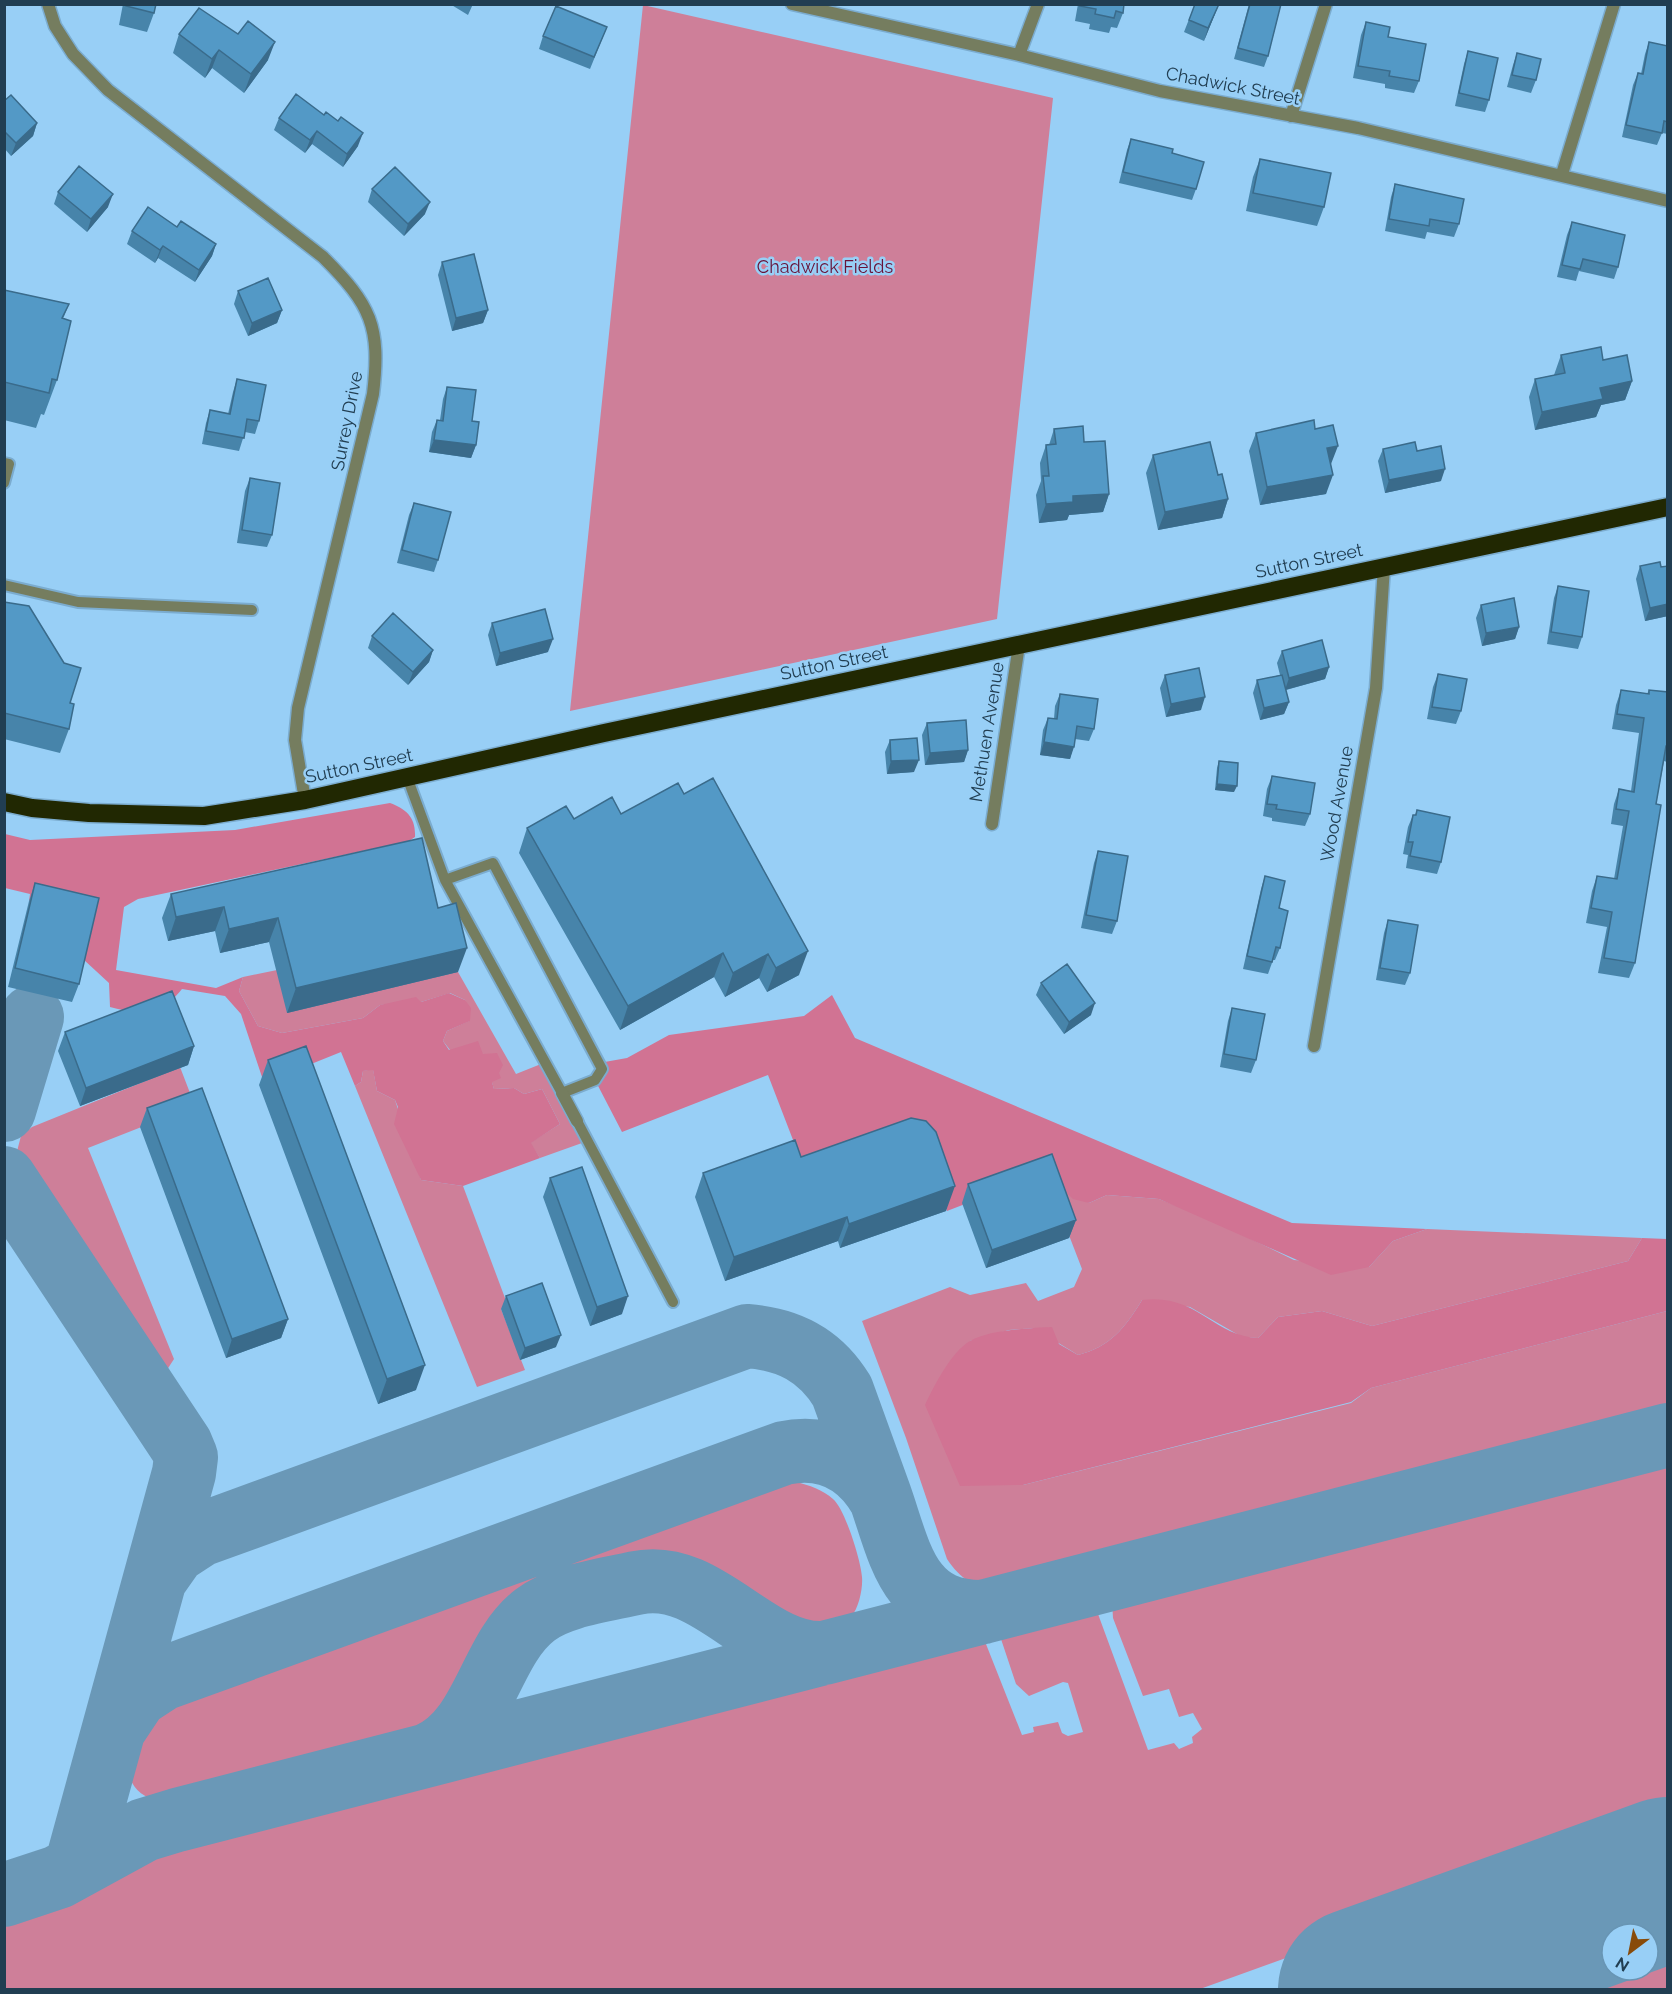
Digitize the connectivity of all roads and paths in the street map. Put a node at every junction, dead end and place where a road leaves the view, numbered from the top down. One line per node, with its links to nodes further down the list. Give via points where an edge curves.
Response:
1 (48, 4): 19 (street, Surrey Drive, via 55,26 73,54 108,90 323,257 350,285 373,329 377,355 373,394 298,708 295,740)
2 (792, 4): 6 (street, Chadwick Street)
3 (1038, 4): 7 (street)
4 (1326, 4): 8 (street)
5 (1614, 4): 9 (street)
6 (841, 10): 7 (street, Chadwick Street)
7 (1019, 55): 8 (street, Chadwick Street, via 1160,91)
8 (1291, 116): 9 (street, Chadwick Street)
9 (1562, 174): 10 (street, Chadwick Street)
10 (1668, 201)
11 (4, 463): 12 (lane, via 9,464)
12 (4, 483)
13 (1668, 507): 14 (highway, Sutton Street)
14 (1384, 567): 17 (highway, Sutton Street); 23 (street, Wood Avenue, via 1376,688)
15 (4, 585): 16 (lane, via 78,602)
16 (252, 610)
17 (1019, 645): 18 (highway, Sutton Street); 21 (street, Methuen Avenue)
18 (407, 777): 19 (highway, Sutton Street); 22 (lane)
19 (305, 800): 20 (highway, Sutton Street, via 204,816 88,813)
20 (4, 802)
21 (992, 824)
22 (446, 880): 24 (lane); 24 (lane, via 493,863 602,1069 595,1080)
23 (1314, 1046)
24 (562, 1093): 25 (street)
25 (578, 1121): 26 (lane)
26 (673, 1302)

